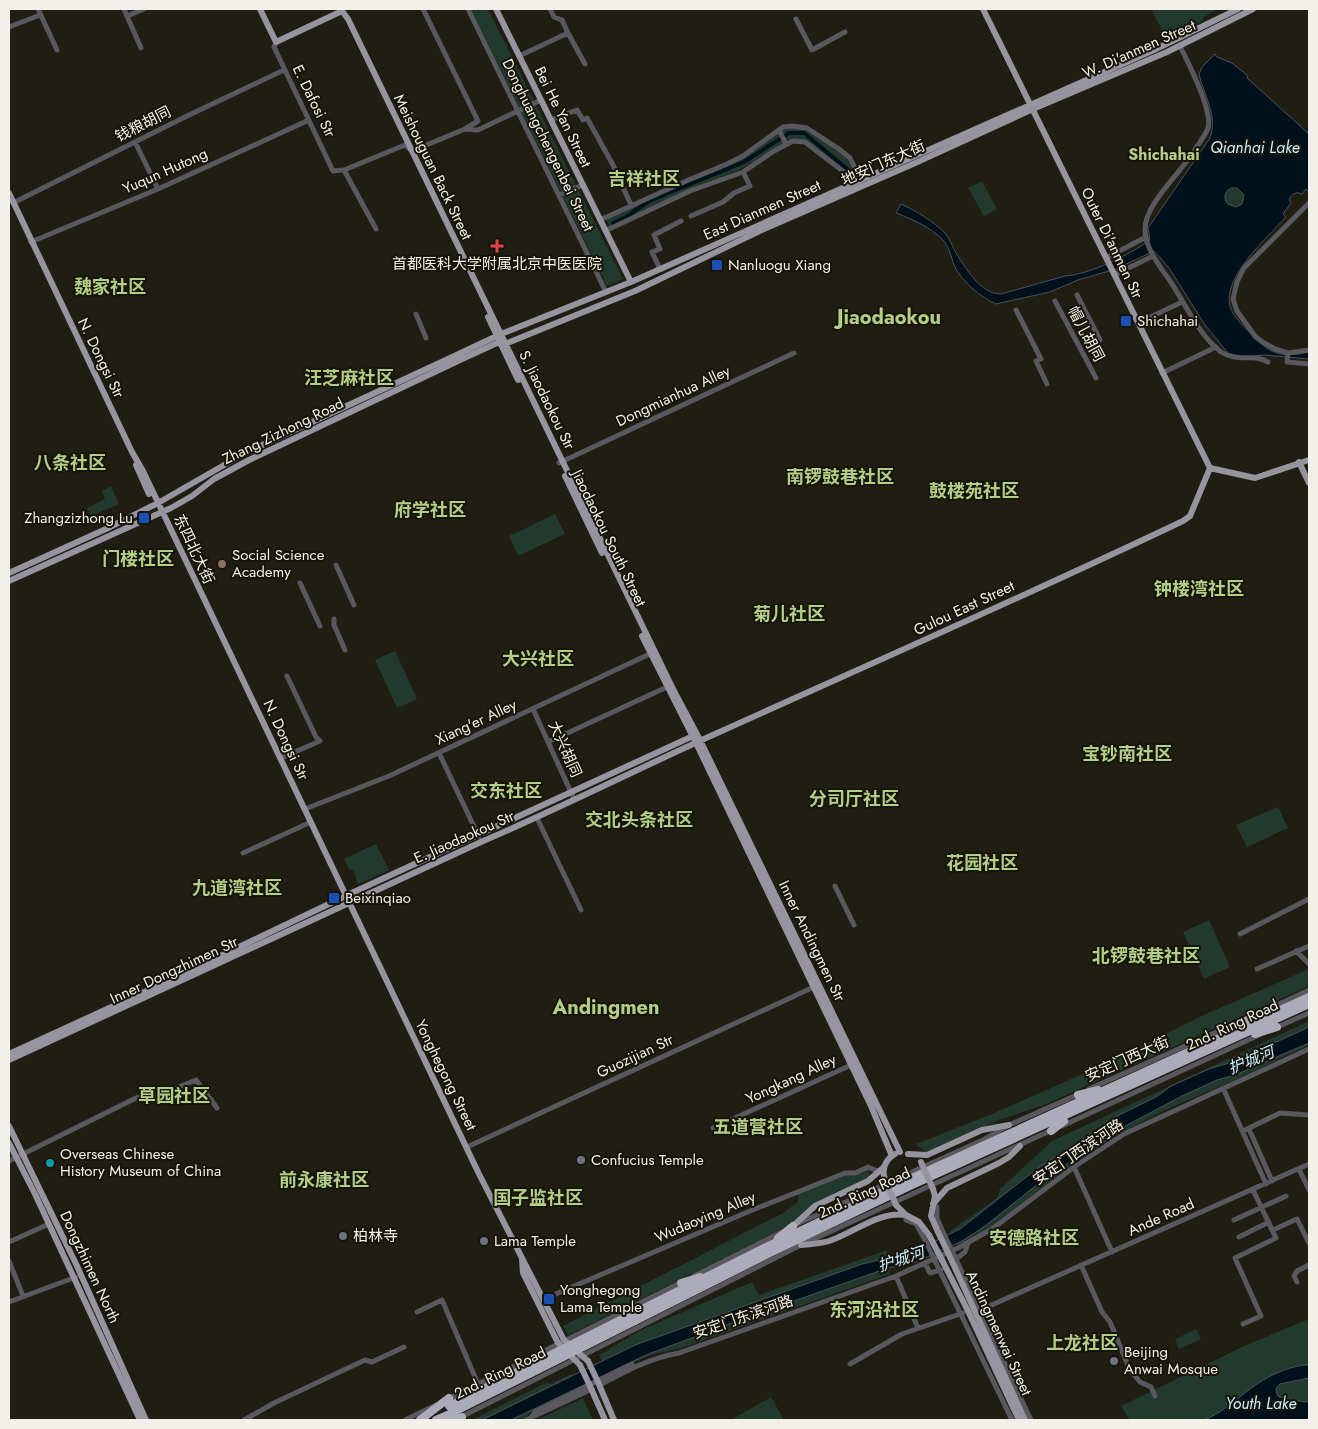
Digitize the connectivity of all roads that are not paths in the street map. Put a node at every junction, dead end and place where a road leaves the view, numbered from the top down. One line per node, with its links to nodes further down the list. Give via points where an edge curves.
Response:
1 (124, 9): 13 (street)
2 (144, 9): 13 (street)
3 (260, 9): 18 (main road)
4 (423, 9): 30 (street, via 478,122)
5 (468, 9): 27 (street, Donghuangchengenbei Street)
6 (496, 9): 22 (main road, Bei He Yan Street)
7 (550, 9): 17 (street, via 554,18 562,20)
8 (983, 9): 26 (main road, Outer Di'anmen Str)
9 (1238, 9): 26 (main road)
10 (1253, 9): 19 (main road, W. Di'anmen Street)
11 (345, 10): 18 (main road); 34 (main road, via 344,21); 35 (main road, Meishouguan Back Street)
12 (39, 12): 15 (street); 21 (street)
13 (127, 16): 20 (street)
14 (796, 19): 16 (street, via 812,50)
15 (9, 27)
16 (845, 32)
17 (568, 33): 22 (street); 23 (street)
18 (276, 42): 24 (street, E. Dafosi Str, via 274,47)
19 (1180, 46): 26 (main road, W. Di'anmen Street); 54 (street, via 1208,111 1208,128 1191,157 1146,216)
20 (141, 48)
21 (57, 50)
22 (519, 56): 25 (main road, Bei He Yan Street)
23 (586, 64)
24 (284, 70): 28 (street, E. Dafosi Str); 32 (street, 钱粮胡同)
25 (541, 100): 27 (street); 29 (main road, Bei He Yan Street)
26 (1032, 107): 38 (main road, East Dianmen Street); 57 (main road, Outer Di'anmen Str); 61 (main road, 地安门东大街)
27 (518, 111): 30 (street, via 478,130); 45 (street, Donghuangchengenbei Street)
28 (309, 120): 36 (street, E. Dafosi Str, via 333,171); 42 (street, Yuqun Hutong)
29 (551, 120): 41 (main road, Bei He Yan Street); 48 (street, via 577,110 583,120 587,118)
30 (465, 129): 35 (street)
31 (779, 130): 33 (street); 38 (street, via 792,126 819,134 850,158); 39 (street, via 743,156)
32 (134, 142): 42 (street); 46 (street, 钱粮胡同)
33 (786, 144): 37 (street); 40 (street, via 805,142 844,172)
34 (405, 145): 35 (street); 36 (street); 69 (main road)
35 (412, 151): 69 (main road, Meishouguan Back Street)
36 (344, 170): 52 (street)
37 (743, 172): 43 (street); 49 (street, via 750,186)
38 (861, 180): 40 (main road, East Dianmen Street)
39 (686, 181): 43 (street); 48 (street)
40 (850, 184): 58 (main road, East Dianmen Street)
41 (583, 185): 45 (street); 50 (main road, Bei He Yan Street)
42 (158, 189): 55 (street, Yuqun Hutong)
43 (690, 191): 53 (street)
44 (9, 193): 46 (main road, N. Dongsi Str)
45 (559, 195): 62 (street, Donghuangchengenbei Street)
46 (13, 202): 55 (main road, N. Dongsi Str)
47 (1309, 204): 76 (street, via 1244,268 1234,291 1234,304 1255,336)
48 (631, 206): 50 (street)
49 (691, 216)
50 (600, 220): 53 (main road, Bei He Yan Street)
51 (681, 221): 58 (street, via 654,236 660,249 652,252)
52 (376, 229)
53 (605, 231): 60 (main road, Bei He Yan Street)
54 (1146, 236): 56 (street); 57 (street)
55 (31, 242): 82 (main road, N. Dongsi Str)
56 (1153, 256): 59 (street); 65 (street)
57 (1106, 258): 59 (main road, Outer Di'anmen Str)
58 (660, 269): 60 (main road, East Dianmen Street)
59 (1114, 275): 68 (main road, Outer Di'anmen Str)
60 (630, 282): 61 (street, Bei He Yan Street); 62 (main road, East Dianmen Street)
61 (635, 290): 72 (main road)
62 (606, 292): 69 (main road, East Dianmen Street)
63 (1077, 296): 71 (street)
64 (1055, 300): 80 (street, 帽儿胡同)
65 (1182, 302): 68 (street); 73 (street)
66 (1016, 310): 81 (street, via 1041,359 1036,361)
67 (416, 314): 70 (street)
68 (1138, 323): 79 (main road, Outer Di'anmen Str)
69 (499, 335): 72 (main road, S. Jiaodaokou Str); 88 (main road, Zhang Zizhong Road, via 245,453)
70 (426, 338)
71 (1100, 340)
72 (503, 344): 85 (main road, S. Jiaodaokou Str); 89 (main road, Zhang Zizhong Road, via 497,343 248,460 192,496)
73 (1216, 347): 77 (street, via 1230,357 1261,358); 79 (street)
74 (1309, 350): 76 (street)
75 (794, 353): 85 (street, Dongmianhua Alley)
76 (1288, 354): 78 (street, via 1287,362)
77 (1268, 362)
78 (1309, 364)
79 (1162, 373): 86 (main road, Outer Di'anmen Str)
80 (1096, 378)
81 (1047, 384)
82 (132, 452): 88 (main road, 东四北大街)
83 (1309, 460): 84 (main road)
84 (1299, 462): 86 (main road, via 1255,478); 87 (main road)
85 (561, 463): 99 (main road, Jiaodaokou South Street)
86 (1210, 468): 103 (main road, Gulou East Street, via 1190,516 1183,521)
87 (1309, 482)
88 (156, 504): 89 (main road, 东四北大街); 91 (main road, Zhang Zizhong Road)
89 (160, 512): 92 (main road, Zhang Zizhong Road); 94 (main road, 东四北大街)
90 (336, 565): 95 (street)
91 (9, 573)
92 (9, 582)
93 (300, 583): 97 (street)
94 (202, 595): 106 (main road, N. Dongsi Str)
95 (354, 606)
96 (334, 618): 98 (street)
97 (320, 626)
98 (345, 650)
99 (653, 653): 101 (main road, Jiaodaokou South Street); 102 (street, Xiang'er Alley); 103 (main road, Jiaodaokou South Street)
100 (287, 676): 106 (street, via 320,741)
101 (666, 687): 103 (main road, Jiaodaokou South Street); 104 (street)
102 (534, 709): 104 (street, 大兴胡同); 105 (street, Xiang'er Alley)
103 (696, 740): 107 (main road); 108 (main road, E. Jiaodaokou Str); 125 (main road, Inner Andingmen Str)
104 (548, 742): 107 (street, 大兴胡同)
105 (439, 753): 109 (street, Xiang'er Alley); 112 (street)
106 (281, 758): 109 (main road, N. Dongsi Str)
107 (570, 792): 108 (street, 大兴胡同); 112 (main road)
108 (574, 799): 110 (main road, E. Jiaodaokou Str)
109 (306, 809): 111 (main road, N. Dongsi Str)
110 (537, 818): 113 (main road, E. Jiaodaokou Str); 118 (street)
111 (311, 822): 114 (street); 116 (main road, N. Dongsi Str)
112 (478, 834): 113 (street); 116 (main road)
113 (481, 842): 116 (main road, E. Jiaodaokou Str)
114 (244, 853)
115 (835, 886): 119 (street)
116 (349, 899): 134 (main road); 135 (main road, Inner Dongzhimen Str); 150 (main road, Yonghegong Street)
117 (1309, 899): 120 (street)
118 (581, 910)
119 (854, 925)
120 (1240, 934)
121 (1309, 946): 122 (street)
122 (1296, 951): 123 (street); 124 (street)
123 (1309, 964)
124 (1257, 969)
125 (816, 986): 136 (main road, Inner Andingmen Str); 150 (street, Guozijian Str); 151 (main road, Inner Andingmen Str)
126 (1309, 990): 130 (street, 安定门西大街)
127 (1309, 998): 132 (highway, 2nd. Ring Road)
128 (1309, 1004): 132 (highway, 2nd. Ring Road)
129 (1309, 1013): 131 (street)
130 (1254, 1015): 132 (highway); 139 (street, 安定门西大街)
131 (1277, 1027): 132 (highway); 146 (street)
132 (1222, 1041): 137 (highway, 2nd. Ring Road); 141 (highway, 2nd. Ring Road)
133 (1309, 1049): 138 (street, 安定门西滨河路)
134 (9, 1054)
135 (9, 1060)
136 (851, 1065): 145 (street, Yongkang Alley); 154 (main road, Inner Andingmen Str)
137 (1117, 1085): 139 (highway); 178 (highway, 2nd. Ring Road, via 905,1181)
138 (1223, 1088): 147 (street); 158 (street, 安定门西滨河路, via 1124,1134)
139 (1078, 1095): 143 (street, 安定门西大街)
140 (217, 1108): 153 (street, via 196,1080 159,1095 136,1098)
141 (1076, 1112): 146 (highway); 178 (highway, 2nd. Ring Road)
142 (1309, 1115): 147 (street, via 1280,1113)
143 (1009, 1125): 152 (main road, via 982,1130 927,1155); 171 (street, 安定门西大街, via 977,1143)
144 (9, 1126): 153 (main road, Dongzhimen North)
145 (714, 1128)
146 (1051, 1130): 149 (street)
147 (1246, 1130): 161 (street)
148 (9, 1143): 155 (main road)
149 (1020, 1146): 165 (main road, via 999,1163 946,1188); 177 (street)
150 (467, 1147): 180 (main road, Yonghegong Street)
151 (900, 1152): 152 (main road); 154 (main road)
152 (908, 1154): 165 (main road, Andingmenwai Street, bridge, via 921,1162 933,1189)
153 (23, 1155): 155 (street); 188 (main road, Dongzhimen North)
154 (892, 1156): 159 (main road)
155 (16, 1158): 156 (street); 170 (main road)
156 (9, 1161)
157 (1309, 1164): 160 (street, Ande Road)
158 (1074, 1167): 175 (street, 安定门西滨河路, via 992,1229); 179 (street)
159 (880, 1169): 167 (main road, bridge, via 896,1205); 171 (main road, via 868,1181 815,1206); 193 (street, Wudaoying Alley, via 868,1167 855,1173 845,1173)
160 (1299, 1169): 161 (street, Ande Road); 163 (street)
161 (1269, 1182): 162 (street, Ande Road)
162 (1253, 1190): 166 (street); 179 (street, Ande Road)
163 (1309, 1190)
164 (1286, 1196): 166 (street)
165 (935, 1206): 181 (main road, Andingmenwai Street, bridge, via 931,1216)
166 (1262, 1207): 168 (street); 169 (street)
167 (906, 1218): 177 (main road, via 887,1215 832,1240); 186 (main road, bridge, via 919,1222)
168 (1234, 1220)
169 (1269, 1222): 172 (street); 173 (street)
170 (49, 1224): 174 (street); 188 (main road)
171 (793, 1226): 178 (highway); 191 (street, 安定门西大街)
172 (1273, 1230): 176 (street, via 1297,1219); 201 (street, via 1276,1238 1235,1258 1261,1316)
173 (1239, 1237)
174 (9, 1242)
175 (968, 1243): 181 (street, via 966,1252); 183 (street, 安定门西滨河路)
176 (1309, 1243)
177 (801, 1245): 178 (highway); 203 (street)
178 (768, 1250): 187 (highway, 2nd. Ring Road); 200 (highway, 2nd. Ring Road)
179 (1112, 1252): 184 (street, Ande Road)
180 (522, 1257): 193 (main road, Yonghegong Street); 204 (main road, Yonghegong Street, via 523,1273)
181 (953, 1257): 197 (main road, Andingmenwai Street)
182 (9, 1261): 192 (street)
183 (925, 1263): 186 (street, via 930,1272); 189 (street, 安定门西滨河路)
184 (1081, 1265): 197 (street, Ande Road); 214 (street, via 1130,1370 1140,1382 1151,1387)
185 (1309, 1265): 190 (street, via 1297,1271 1294,1276)
186 (943, 1270): 195 (main road); 199 (street)
187 (721, 1271): 191 (highway); 200 (highway, 2nd. Ring Road)
188 (77, 1276): 192 (street); 216 (main road)
189 (896, 1276): 202 (street); 207 (street, 安定门东滨河路, via 679,1353)
190 (1297, 1282)
191 (681, 1283): 196 (street, 安定门西大街)
192 (23, 1296): 194 (street)
193 (544, 1300): 204 (main road, Yonghegong Street)
194 (9, 1302)
195 (968, 1310): 199 (street); 228 (main road)
196 (623, 1311): 203 (street); 204 (street, 安定门西大街)
197 (978, 1311): 229 (main road, Andingmenwai Street); 230 (street)
198 (417, 1312): 211 (street, via 442,1300)
199 (960, 1314): 202 (street); 227 (street)
200 (634, 1318): 217 (highway, bridge)
201 (1243, 1324)
202 (918, 1328): 209 (street)
203 (632, 1331): 206 (street)
204 (561, 1342): 206 (main road); 208 (main road); 211 (street, 安定门西大街)
205 (404, 1347): 218 (street, via 372,1362 365,1360 274,1403)
206 (582, 1356): 208 (street); 210 (main road, bridge)
207 (659, 1357): 210 (street, 安定门东滨河路); 219 (street, via 636,1362 535,1412)
208 (574, 1360): 213 (main road, bridge, via 580,1365); 215 (street)
209 (850, 1364)
210 (599, 1383): 226 (main road)
211 (478, 1384): 212 (street, 安定门西大街)
212 (471, 1387): 215 (street); 217 (street, 安定门西大街)
213 (591, 1388): 219 (street); 225 (main road)
214 (1155, 1396)
215 (480, 1407): 217 (street)
216 (138, 1411): 220 (main road); 221 (main road)
217 (453, 1412): 222 (street); 223 (highway, 2nd. Ring Road); 224 (highway, 2nd. Ring Road)
218 (248, 1419)
219 (529, 1419)
220 (140, 1420)
221 (146, 1420)
222 (405, 1420)
223 (420, 1420)
224 (436, 1420)
225 (605, 1420)
226 (614, 1420)
227 (1012, 1420)
228 (1019, 1420)
229 (1025, 1420)
230 (1031, 1420)

